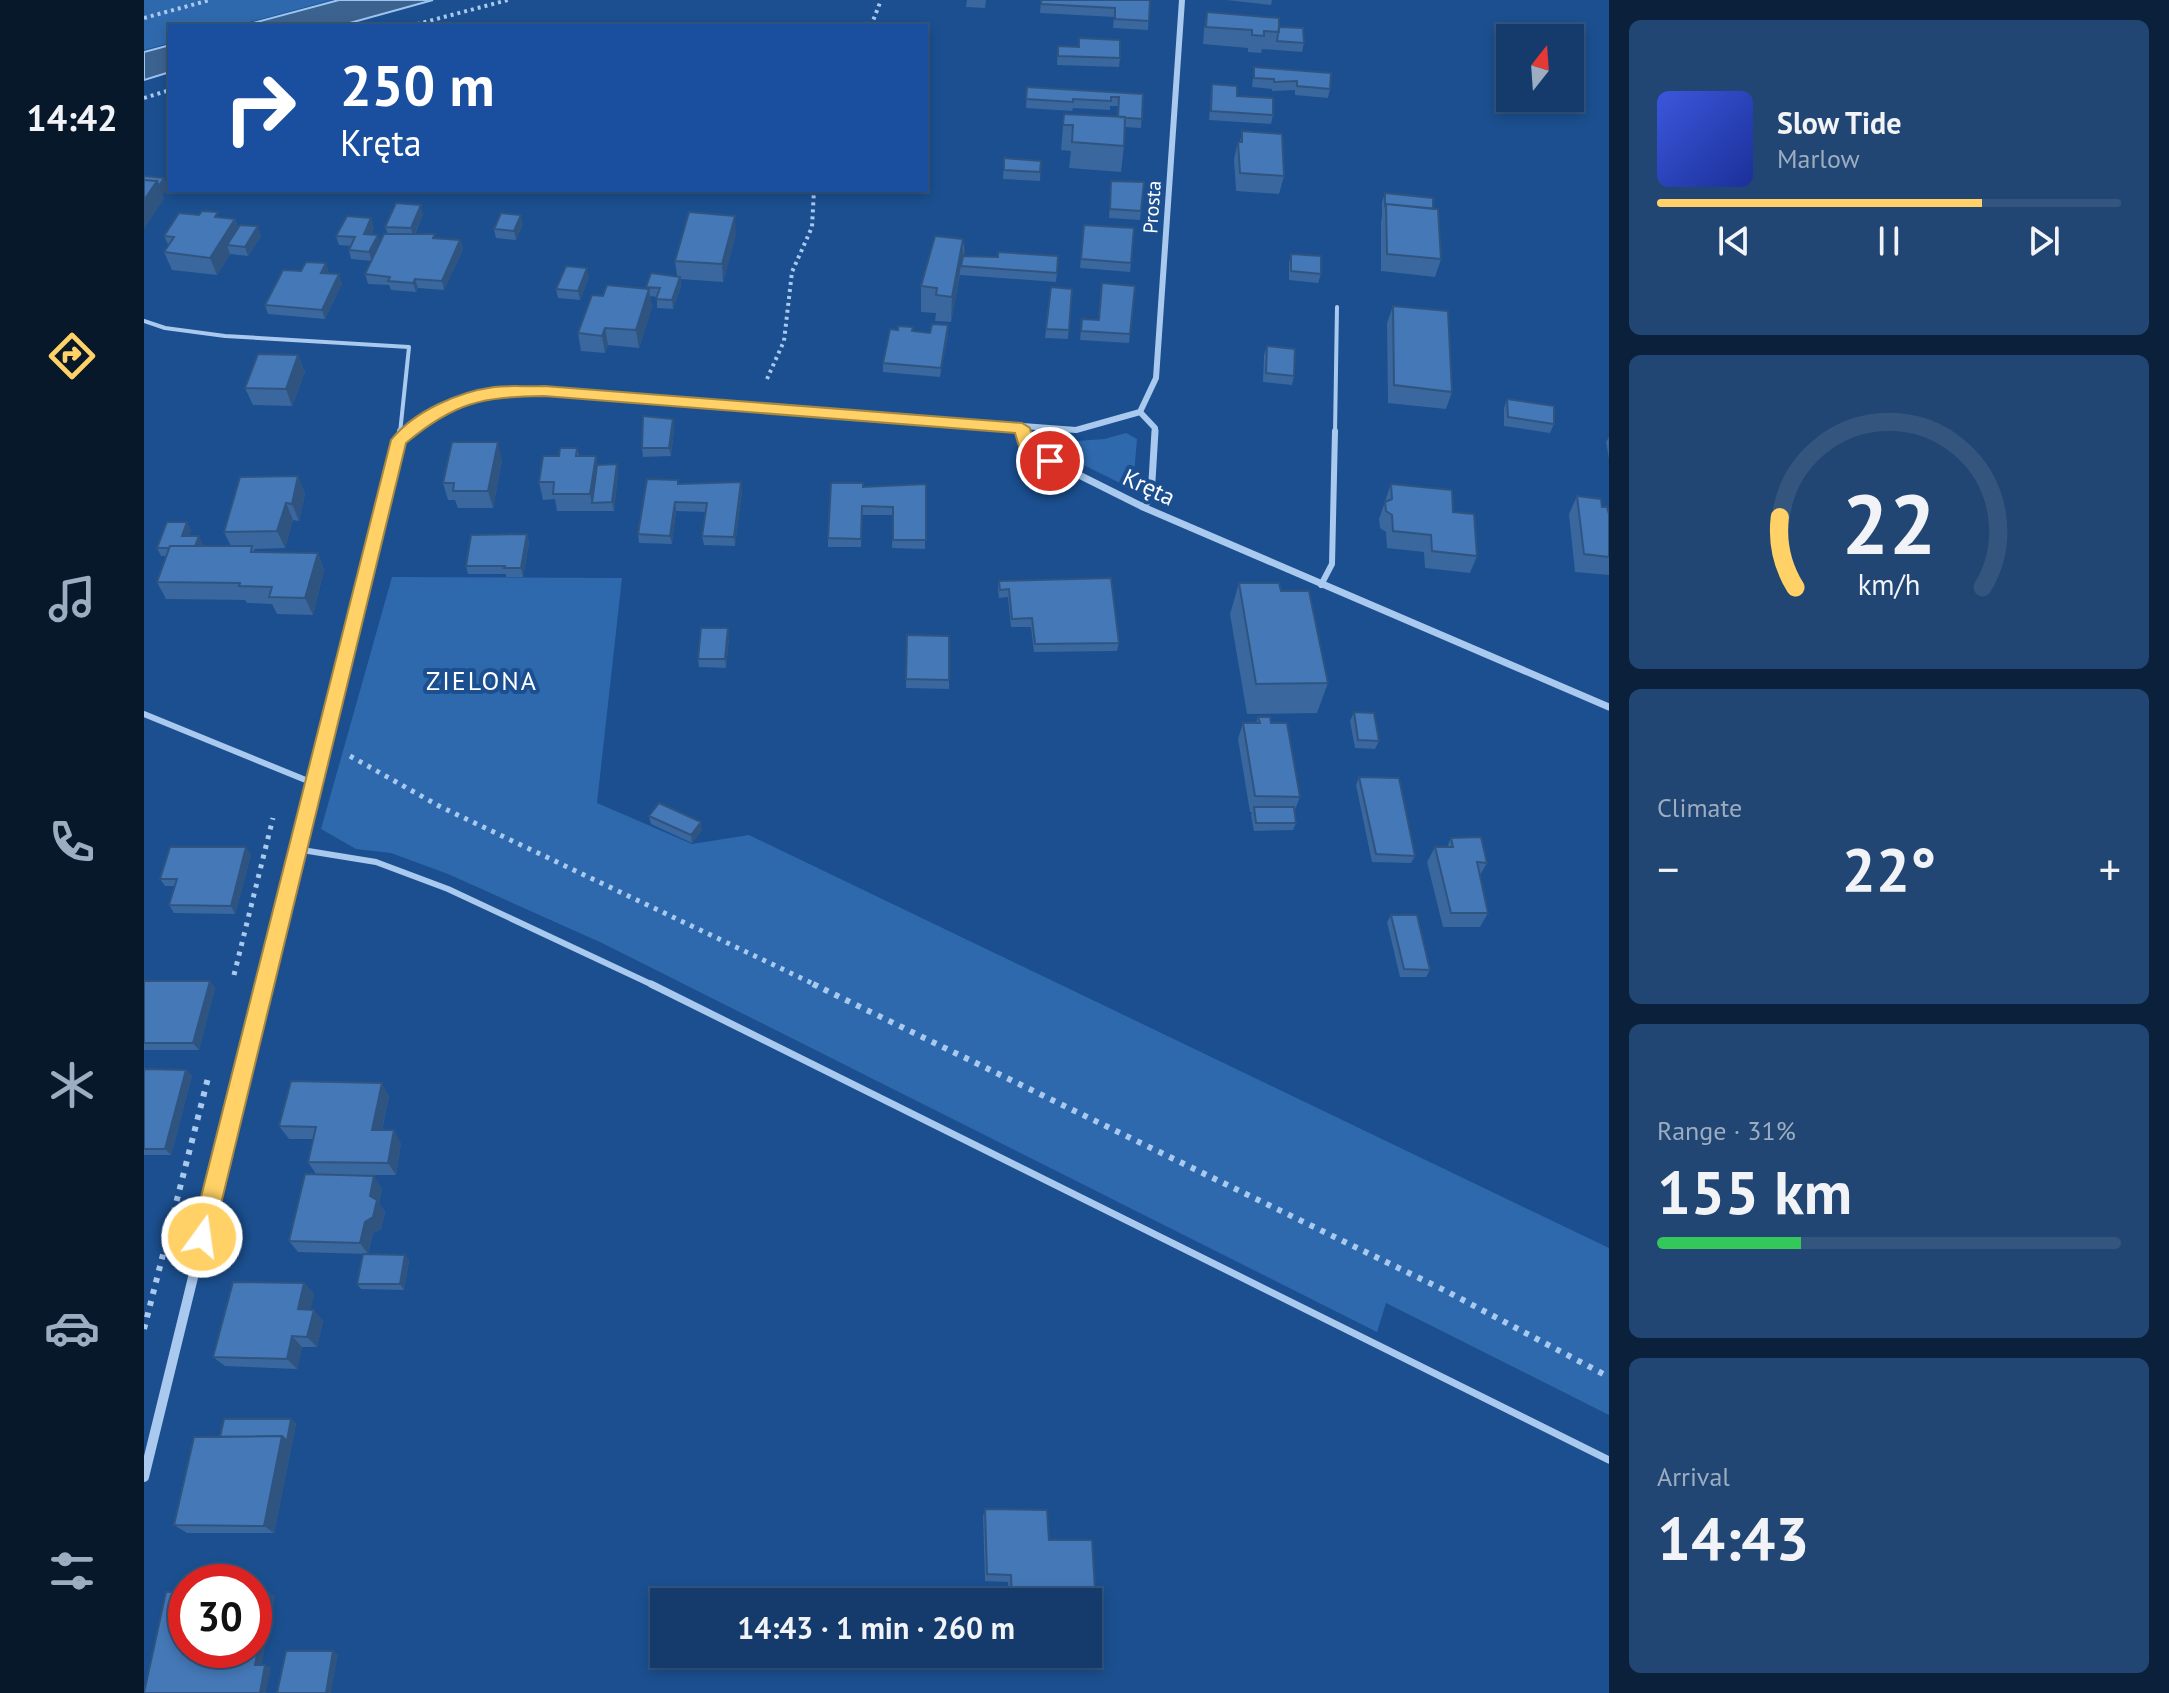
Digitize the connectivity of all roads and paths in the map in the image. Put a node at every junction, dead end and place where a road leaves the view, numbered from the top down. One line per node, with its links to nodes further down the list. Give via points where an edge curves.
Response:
1 (210, 0): 5 (path)
2 (508, 0): 6 (path)
3 (881, 0): 7 (path)
4 (1182, 0): 14 (street, Prosta, via 1156,378)
5 (144, 18)
6 (418, 24)
7 (872, 24)
8 (168, 91): 9 (path)
9 (144, 98)
10 (814, 192): 13 (path, via 813,221 792,275 778,366 762,385)
11 (1337, 307): 18 (lane, via 1332,564)
12 (144, 321): 16 (lane, via 225,336 409,347)
13 (755, 409): 15 (street); 16 (street, via 544,391 494,392 451,404)
14 (1140, 412): 15 (street, via 1076,430); 17 (street, via 1155,428 1151,497)
15 (1022, 428): 17 (street, Kręta, via 1027,449)
16 (399, 440): 22 (street)
17 (1143, 507): 18 (street, Kręta)
18 (1321, 586): 19 (street, Kręta)
19 (1609, 707)
20 (144, 714): 22 (lane)
21 (354, 741): 24 (path, via 351,756 439,806 1432,1284)
22 (313, 783): 23 (street)
23 (296, 849): 25 (lane, via 376,862 594,956); 26 (street)
24 (1609, 1377)
25 (1609, 1460)
26 (144, 1477)

